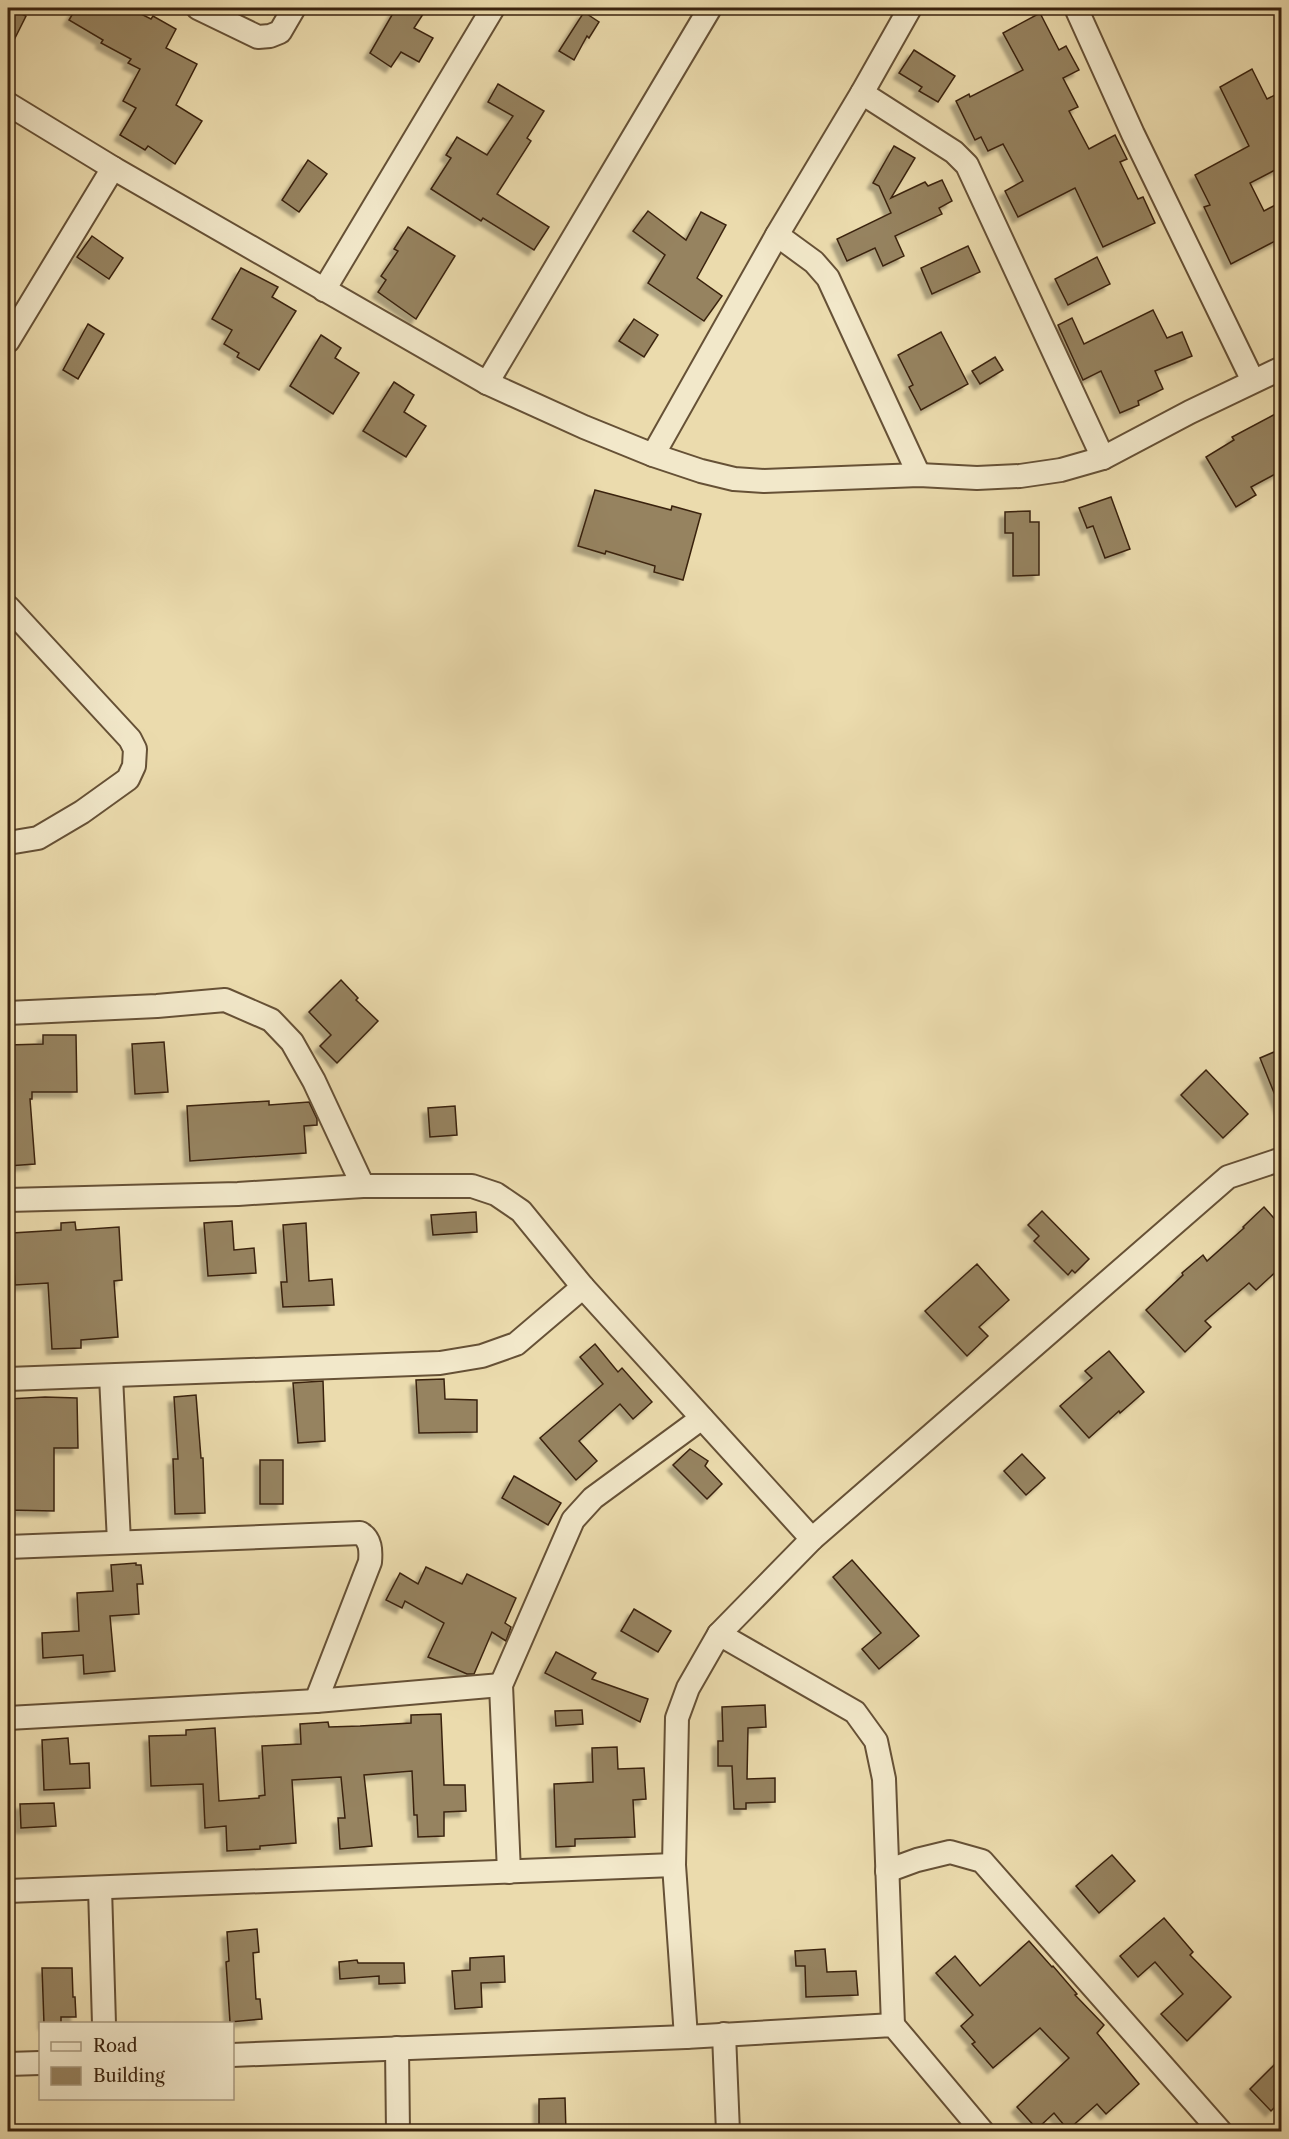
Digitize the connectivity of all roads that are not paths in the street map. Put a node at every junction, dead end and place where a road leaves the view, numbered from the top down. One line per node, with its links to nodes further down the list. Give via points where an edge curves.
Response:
1 (198, 8): 2 (street, via 258,37 280,32)
2 (294, 8)
3 (493, 8): 11 (street)
4 (710, 8): 16 (street)
5 (910, 8): 7 (street)
6 (1076, 8): 15 (street)
7 (862, 93): 10 (street); 18 (street, via 954,152 967,165)
8 (8, 104): 9 (street)
9 (113, 168): 11 (street); 12 (street)
10 (777, 235): 17 (street); 19 (street, via 814,262 828,278)
11 (324, 290): 16 (street)
12 (16, 310): 13 (street)
13 (8, 341)
14 (1281, 368): 15 (street)
15 (1253, 381): 18 (street)
16 (487, 383): 17 (street)
17 (653, 455): 19 (street, via 734,479)
18 (1103, 458): 19 (street, via 1020,476)
19 (919, 475)
20 (8, 607): 21 (street, via 135,749 128,779 38,838)
21 (8, 843)
22 (8, 1013): 24 (street, via 225,1000 271,1020 292,1042 314,1081)
23 (1281, 1159): 30 (street, via 1228,1177)
24 (363, 1186): 25 (street, via 238,1194); 26 (street, via 472,1186 496,1194 521,1211)
25 (8, 1200)
26 (583, 1287): 27 (street, via 516,1344 482,1356 440,1363); 29 (street)
27 (111, 1376): 28 (street); 31 (street)
28 (8, 1379)
29 (702, 1418): 30 (street); 34 (street, via 593,1498 573,1520)
30 (812, 1539): 33 (street)
31 (119, 1542): 32 (street); 35 (street, via 360,1533 364,1536 371,1548 370,1562)
32 (8, 1547)
33 (719, 1634): 37 (street, via 688,1688 677,1718); 38 (street, via 855,1712 876,1742 884,1779)
34 (501, 1685): 35 (street); 39 (street)
35 (316, 1701): 36 (street)
36 (8, 1718)
37 (674, 1865): 39 (street); 45 (street)
38 (887, 1871): 43 (street); 53 (street, via 950,1852 982,1861)
39 (509, 1872): 40 (street)
40 (100, 1888): 41 (street); 42 (street)
41 (8, 1891)
42 (104, 2022)
43 (892, 2025): 44 (street); 52 (street)
44 (724, 2034): 45 (street); 51 (street)
45 (686, 2037): 46 (street)
46 (397, 2048): 47 (street); 50 (street)
47 (234, 2055)
48 (39, 2063): 49 (street)
49 (8, 2064)
50 (398, 2132)
51 (728, 2132)
52 (983, 2132)
53 (1221, 2132)

